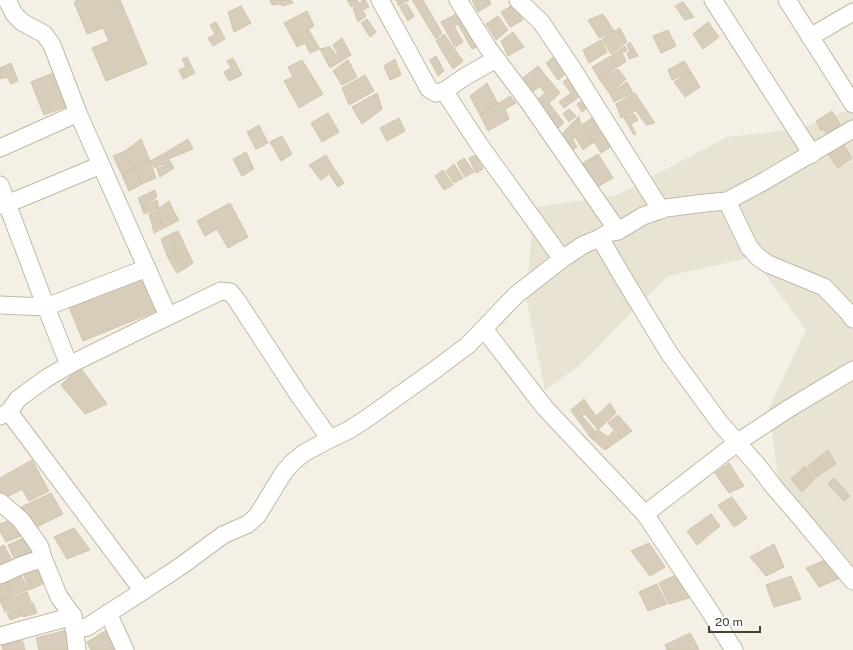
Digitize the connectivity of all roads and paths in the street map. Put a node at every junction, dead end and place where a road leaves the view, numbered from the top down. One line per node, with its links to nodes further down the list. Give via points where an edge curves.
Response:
1 (7, 0): 12 (street, via 14,14 22,22 44,34 52,44)
2 (380, 0): 10 (street, via 429,90)
3 (458, 0): 9 (street)
4 (518, 0): 20 (street, via 541,22)
5 (713, 0): 15 (street)
6 (787, 0): 8 (street)
7 (853, 12): 8 (street)
8 (810, 37): 11 (street)
9 (496, 59): 10 (street); 21 (street)
10 (444, 91): 23 (street)
11 (853, 104)
12 (78, 113): 14 (street); 16 (street)
13 (853, 129): 15 (street)
14 (0, 148)
15 (812, 154): 18 (street)
16 (101, 165): 19 (street); 24 (street)
17 (0, 185): 19 (street)
18 (727, 201): 20 (street); 28 (street, via 749,247 758,257 768,264 824,287)
19 (4, 205): 26 (street)
20 (661, 210): 21 (street, via 643,216)
21 (618, 231): 22 (street)
22 (600, 238): 23 (street); 34 (street, via 669,353 720,423)
23 (562, 259): 29 (street, via 516,296)
24 (147, 268): 26 (street); 27 (street)
25 (0, 306): 26 (street)
26 (46, 307): 30 (street)
27 (168, 316): 30 (street); 33 (street, via 221,291 230,292)
28 (853, 319)
29 (484, 329): 33 (street, via 468,345 390,403 361,423); 36 (street, via 545,408)
30 (69, 365): 32 (street, via 18,399)
31 (853, 370): 34 (street)
32 (4, 414): 40 (street)
33 (330, 439): 40 (street, via 293,462 257,516 248,524 223,535)
34 (738, 442): 36 (street); 39 (street)
35 (0, 502): 37 (street, via 22,520 40,547)
36 (645, 514): 46 (street)
37 (43, 558): 38 (street); 42 (street, via 59,597)
38 (0, 575)
39 (853, 581)
40 (143, 591): 41 (street)
41 (108, 613): 42 (street, via 87,627); 45 (street)
42 (74, 623): 43 (street); 44 (street)
43 (0, 636)
44 (77, 650)
45 (125, 650)
46 (734, 650)

